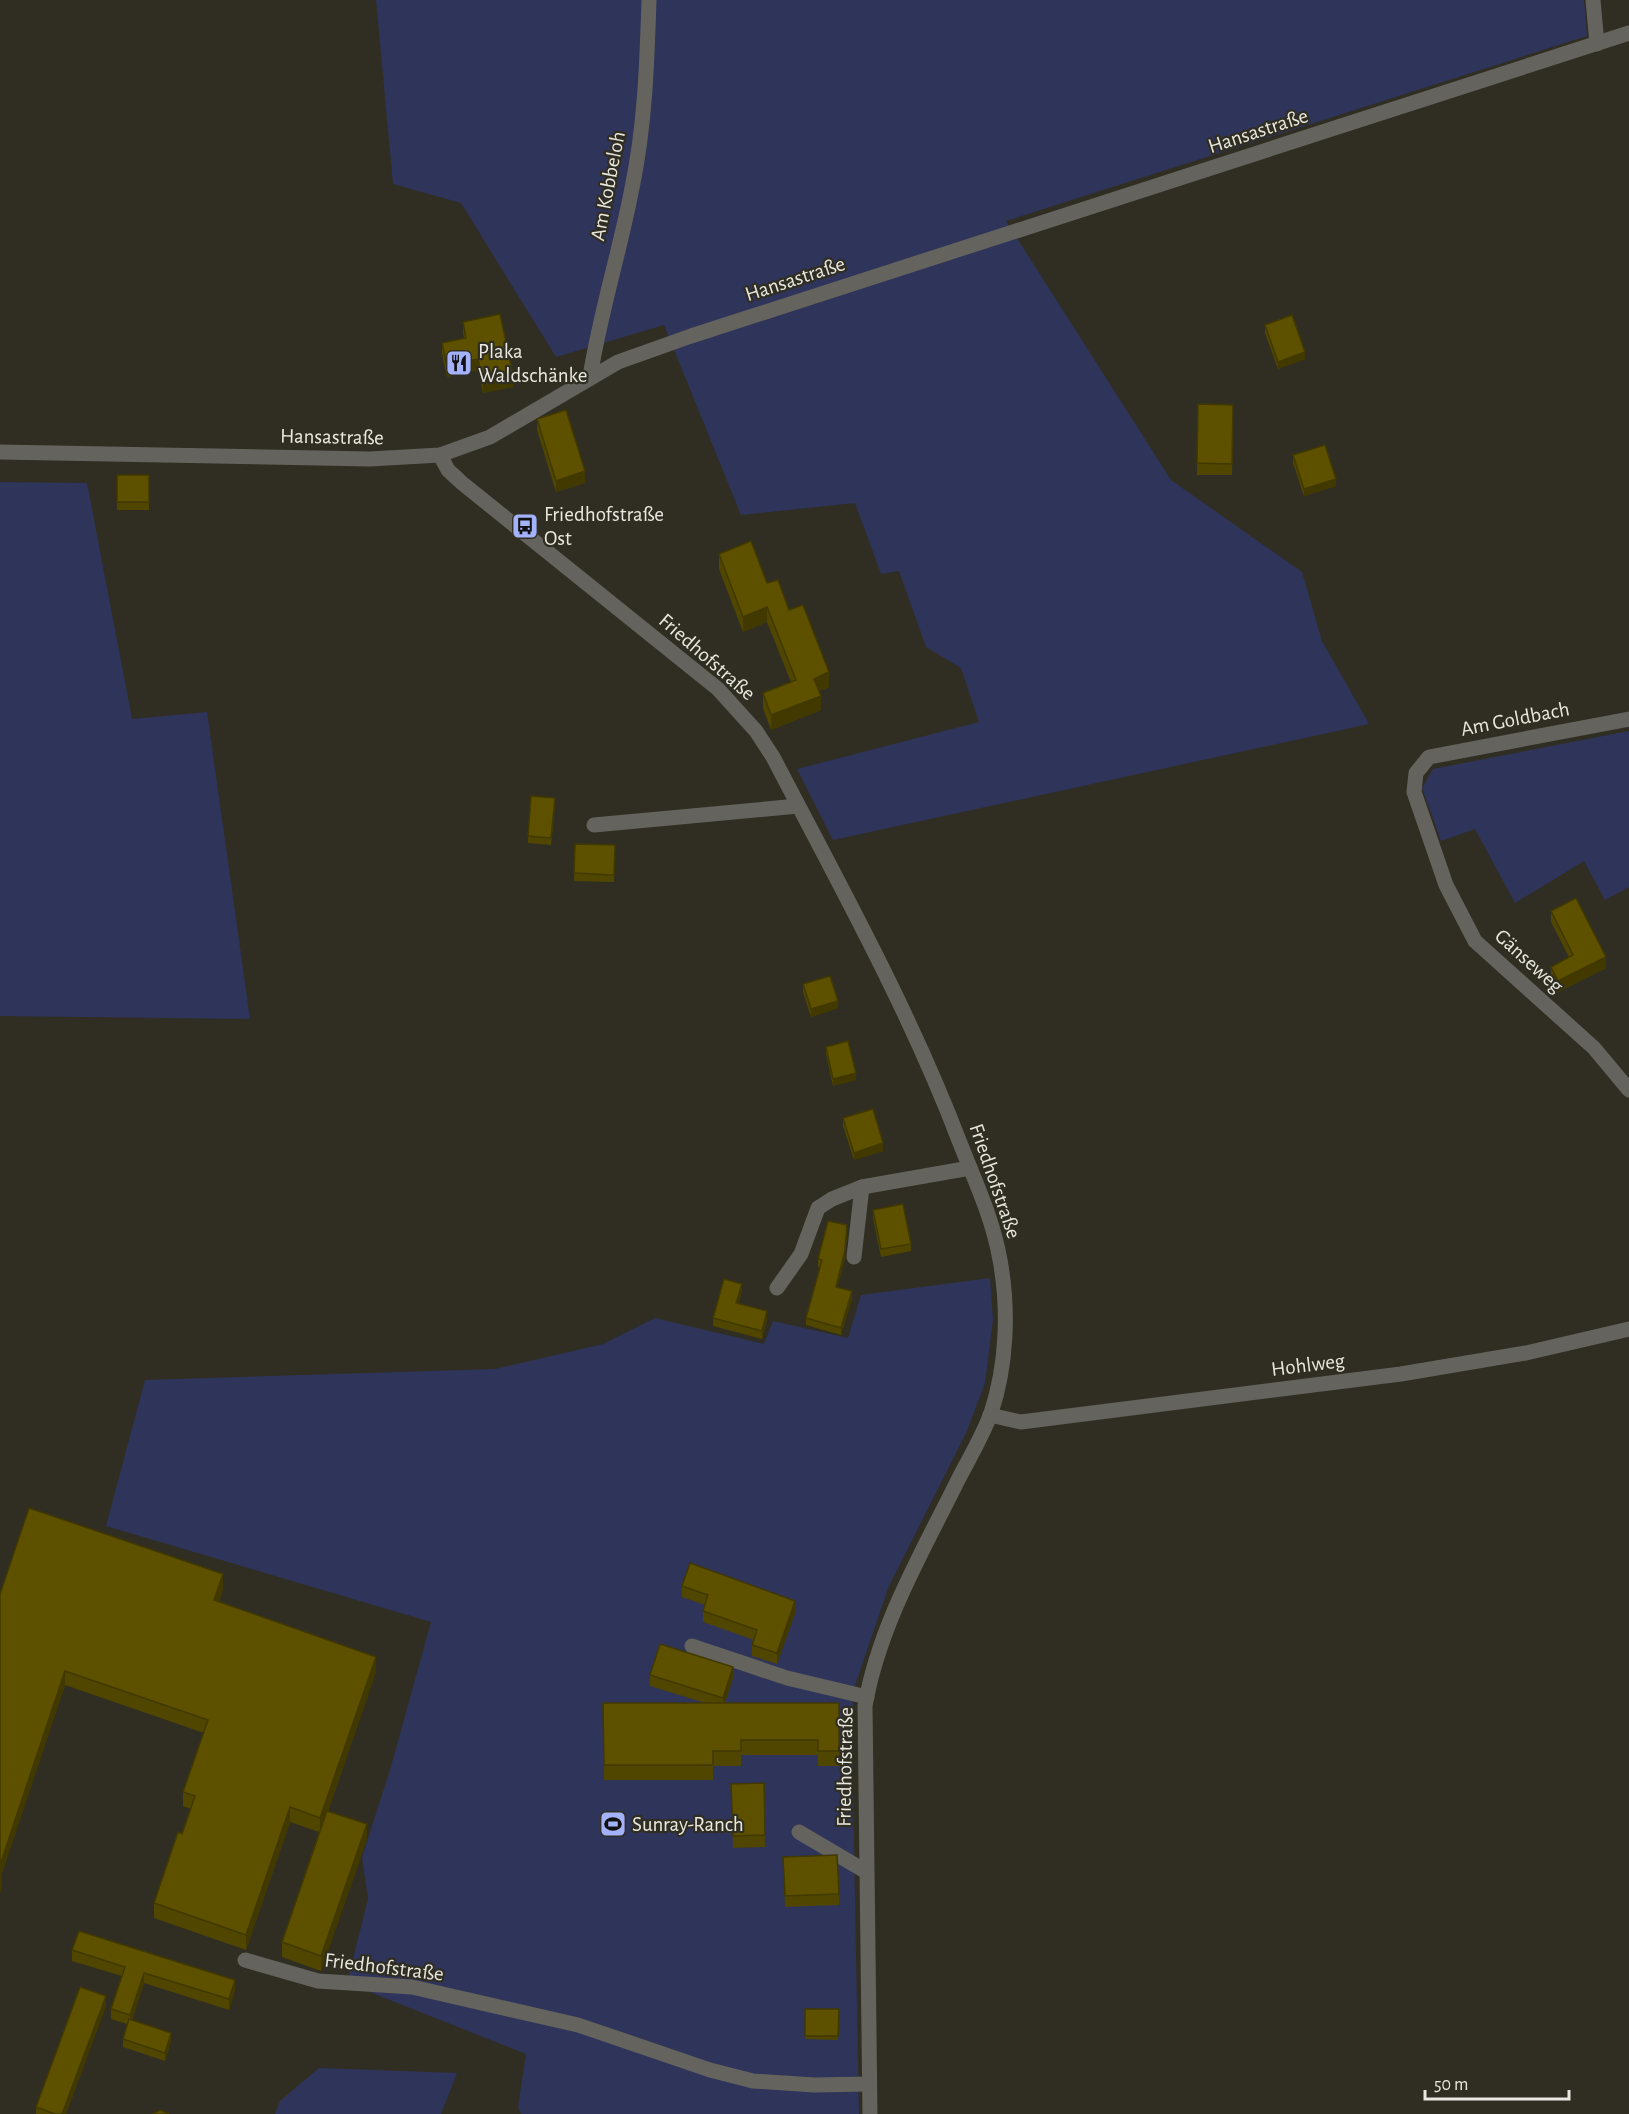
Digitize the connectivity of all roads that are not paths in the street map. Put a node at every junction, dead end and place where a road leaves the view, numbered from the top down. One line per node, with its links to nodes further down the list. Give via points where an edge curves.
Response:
1 (649, 0): 5 (street, Am Kobbeloh, via 641,130 633,188 598,328)
2 (1593, 0): 4 (street)
3 (1629, 33): 4 (street, Hansastraße)
4 (1597, 44): 5 (street, Hansastraße, via 744,317 618,362)
5 (590, 377): 7 (street, Hansastraße, via 490,437)
6 (0, 452): 7 (street, Hansastraße, via 369,459)
7 (440, 455): 10 (street, Friedhofstraße, via 462,483 736,706 773,757)
8 (1629, 719): 9 (street, Am Goldbach, via 1429,757)
9 (1416, 773): 12 (street, Gänseweg, via 1414,792 1446,885 1475,941 1594,1048)
10 (798, 806): 11 (street); 13 (street, Friedhofstraße, via 892,985)
11 (594, 825)
12 (1629, 1090)
13 (970, 1168): 14 (street); 18 (street, Friedhofstraße, via 990,1221 1004,1288 1002,1365)
14 (862, 1187): 15 (street); 16 (street, via 818,1208 801,1254)
15 (854, 1257)
16 (777, 1288)
17 (1629, 1329): 18 (street, Hohlweg, via 1526,1353 1401,1374 1021,1422)
18 (990, 1415): 20 (street, Friedhofstraße, via 900,1601 880,1647)
19 (693, 1646): 20 (street, via 787,1678)
20 (867, 1697): 22 (street, Friedhofstraße, via 863,1729)
21 (799, 1832): 22 (street)
22 (865, 1871): 24 (street, Friedhofstraße)
23 (245, 1960): 24 (street, Friedhofstraße, via 318,1982 412,1987 578,2025 753,2081)
24 (869, 2084): 25 (street, Friedhofstraße)
25 (870, 2114)

